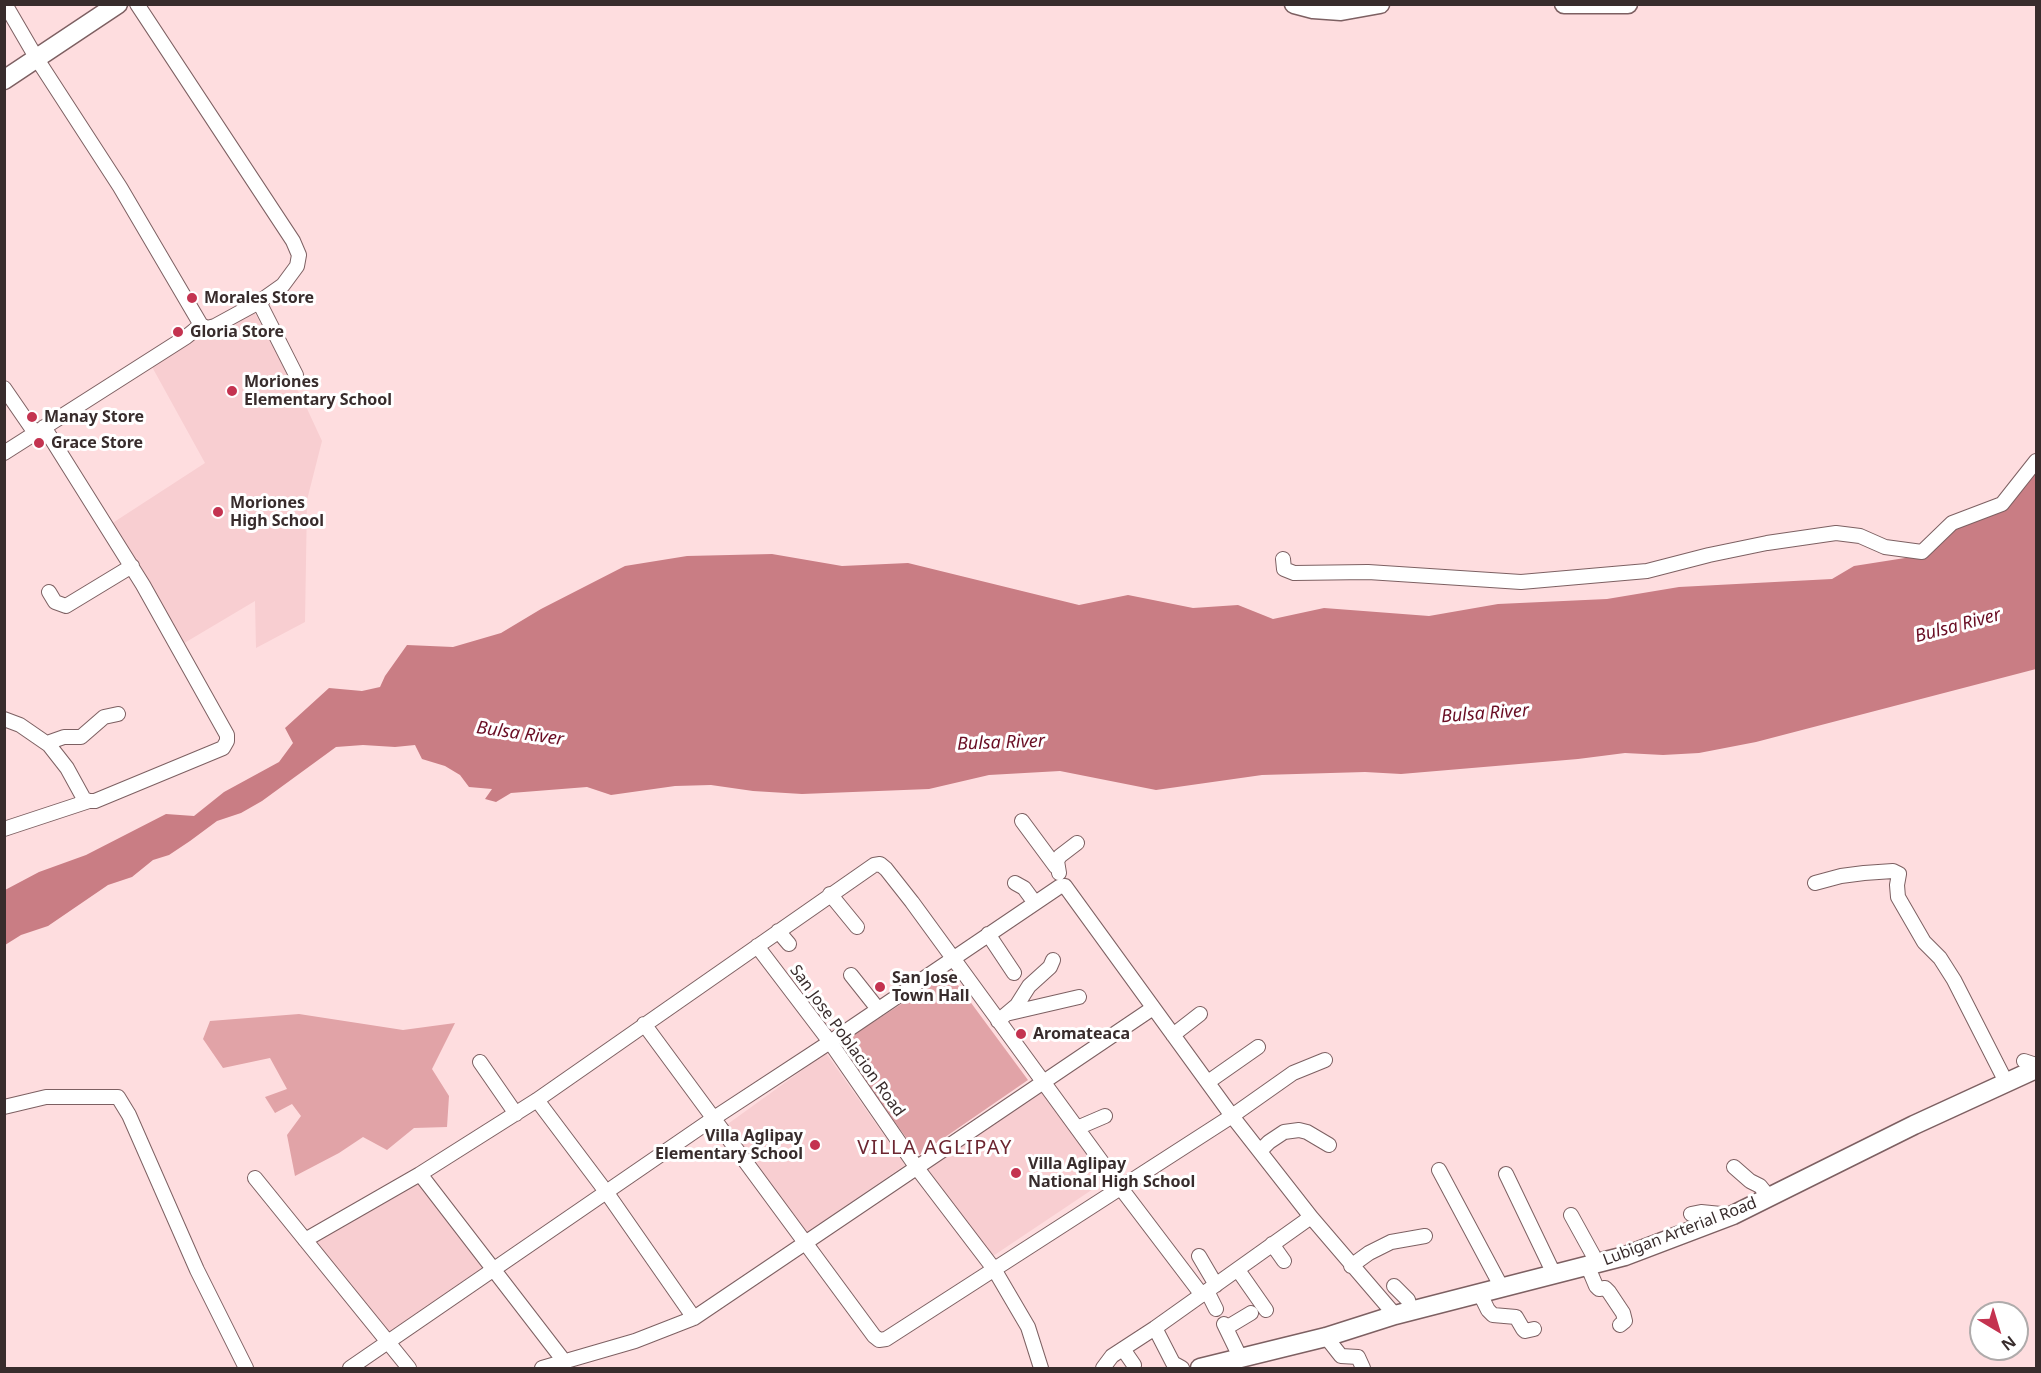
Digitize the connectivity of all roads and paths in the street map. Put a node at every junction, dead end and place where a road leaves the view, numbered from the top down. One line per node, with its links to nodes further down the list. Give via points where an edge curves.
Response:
1 (5, 4): 8 (street)
2 (118, 4): 8 (main road)
3 (137, 4): 10 (street, via 299,255 291,276)
4 (1294, 4): 5 (main road, via 1341,11)
5 (1380, 4)
6 (1564, 4): 7 (main road)
7 (1628, 4)
8 (37, 59): 9 (main road); 11 (street, via 120,187)
9 (4, 80)
10 (259, 302): 11 (street, via 215,326); 12 (street)
11 (201, 325): 14 (street)
12 (297, 375)
13 (4, 388): 14 (street)
14 (40, 430): 15 (street); 18 (street)
15 (4, 453)
16 (2037, 461): 17 (street, via 2002,504 1952,523 1922,552 1885,547 1860,536 1836,533 1767,543 1647,571 1521,582 1368,572 1294,573 1284,569)
17 (1283, 559)
18 (132, 566): 19 (street, via 66,606 55,602); 23 (street, via 227,741 223,748)
19 (48, 592)
20 (118, 714): 22 (street, via 104,717 81,737)
21 (4, 719): 22 (street)
22 (47, 743): 23 (street, via 67,768 84,800)
23 (89, 801): 25 (street)
24 (1022, 821): 27 (street)
25 (4, 829)
26 (1077, 843): 27 (street, via 1060,856)
27 (1056, 867): 30 (street)
28 (1016, 883): 32 (street)
29 (1815, 883): 54 (street, via 1872,872 1899,874 1898,897 1924,942 1954,980)
30 (1065, 886): 32 (street); 43 (street)
31 (830, 894): 33 (street); 34 (street); 38 (street, via 880,864)
32 (1035, 903): 35 (street)
33 (857, 927)
34 (778, 931): 36 (street); 37 (street)
35 (988, 934): 38 (street); 40 (street)
36 (789, 944)
37 (757, 946): 47 (street); 49 (street, San Jose Poblacion Road)
38 (952, 959): 44 (street); 46 (street)
39 (1053, 960): 46 (street)
40 (1014, 973)
41 (851, 975): 44 (street)
42 (1079, 997): 46 (street)
43 (1153, 1008): 48 (street); 55 (street)
44 (878, 1009): 49 (street)
45 (1200, 1014): 48 (street)
46 (1003, 1017): 55 (street)
47 (644, 1024): 57 (street); 62 (street)
48 (1173, 1035): 56 (street)
49 (830, 1042): 62 (street); 67 (street, San Jose Poblacion Road)
50 (1258, 1047): 56 (street)
51 (1325, 1060): 61 (street, via 1293,1073)
52 (480, 1062): 59 (street)
53 (2032, 1065): 54 (main road, Lubigan Arterial Road)
54 (2006, 1082): 75 (main road, Lubigan Arterial Road)
55 (1044, 1083): 63 (street); 67 (street)
56 (1208, 1083): 61 (street)
57 (537, 1100): 59 (street); 73 (street)
58 (4, 1107): 111 (street, via 45,1097 118,1097)
59 (516, 1114): 69 (street)
60 (1105, 1116): 63 (street)
61 (1232, 1116): 65 (street); 72 (street)
62 (714, 1118): 73 (street); 83 (street)
63 (1077, 1128): 72 (street)
64 (1329, 1145): 65 (street, via 1299,1130 1284,1132)
65 (1260, 1151): 76 (street)
66 (1734, 1167): 75 (street)
67 (917, 1168): 83 (street); 89 (street, San Jose Poblacion Road)
68 (1439, 1170): 94 (street)
69 (420, 1174): 82 (street); 90 (street)
70 (1506, 1174): 92 (street)
71 (255, 1178): 82 (street)
72 (1120, 1187): 89 (street); 95 (street)
73 (607, 1193): 90 (street); 101 (street)
74 (1312, 1197): 76 (street)
75 (1769, 1197): 79 (main road, Lubigan Arterial Road)
76 (1299, 1204): 80 (street)
77 (1691, 1214): 79 (street)
78 (1571, 1215): 88 (street)
79 (1733, 1215): 88 (main road, Lubigan Arterial Road)
80 (1311, 1217): 84 (street); 87 (street)
81 (1425, 1236): 87 (street, via 1391,1242)
82 (305, 1240): 106 (street)
83 (805, 1242): 89 (street, via 879,1340); 101 (street)
84 (1272, 1245): 86 (street); 91 (street)
85 (1199, 1256): 95 (street)
86 (1284, 1261)
87 (1351, 1266): 100 (street)
88 (1593, 1266): 92 (main road, Lubigan Arterial Road); 102 (street, via 1596,1286 1605,1288 1623,1312 1625,1321)
89 (994, 1269): 115 (street, San Jose Poblacion Road, via 1028,1327)
90 (494, 1270): 106 (street); 109 (street)
91 (1238, 1270): 95 (street); 98 (street)
92 (1554, 1274): 94 (main road, Lubigan Arterial Road)
93 (1394, 1286): 100 (street, via 1408,1300)
94 (1502, 1288): 96 (main road, Lubigan Arterial Road)
95 (1209, 1290): 97 (street); 103 (street)
96 (1480, 1294): 100 (main road, Lubigan Arterial Road); 104 (street, via 1493,1315 1516,1317 1522,1329)
97 (1216, 1309)
98 (1266, 1310)
99 (1251, 1313): 108 (street, via 1225,1326)
100 (1403, 1314): 105 (main road, Lubigan Arterial Road)
101 (694, 1318): 109 (street, via 635,1341)
102 (1620, 1325)
103 (1155, 1328): 107 (street); 117 (street, via 1173,1363)
104 (1534, 1329)
105 (1326, 1337): 108 (main road, Lubigan Arterial Road); 119 (street, via 1333,1356 1358,1357)
106 (388, 1343): 112 (street); 113 (street)
107 (1123, 1349): 110 (street); 116 (street)
108 (1241, 1359): 118 (main road, Lubigan Arterial Road)
109 (564, 1361): 114 (street)
110 (1134, 1365)
111 (246, 1368)
112 (350, 1368)
113 (409, 1368)
114 (542, 1368)
115 (1041, 1368)
116 (1103, 1368)
117 (1182, 1368)
118 (1200, 1368)
119 (1363, 1368)

